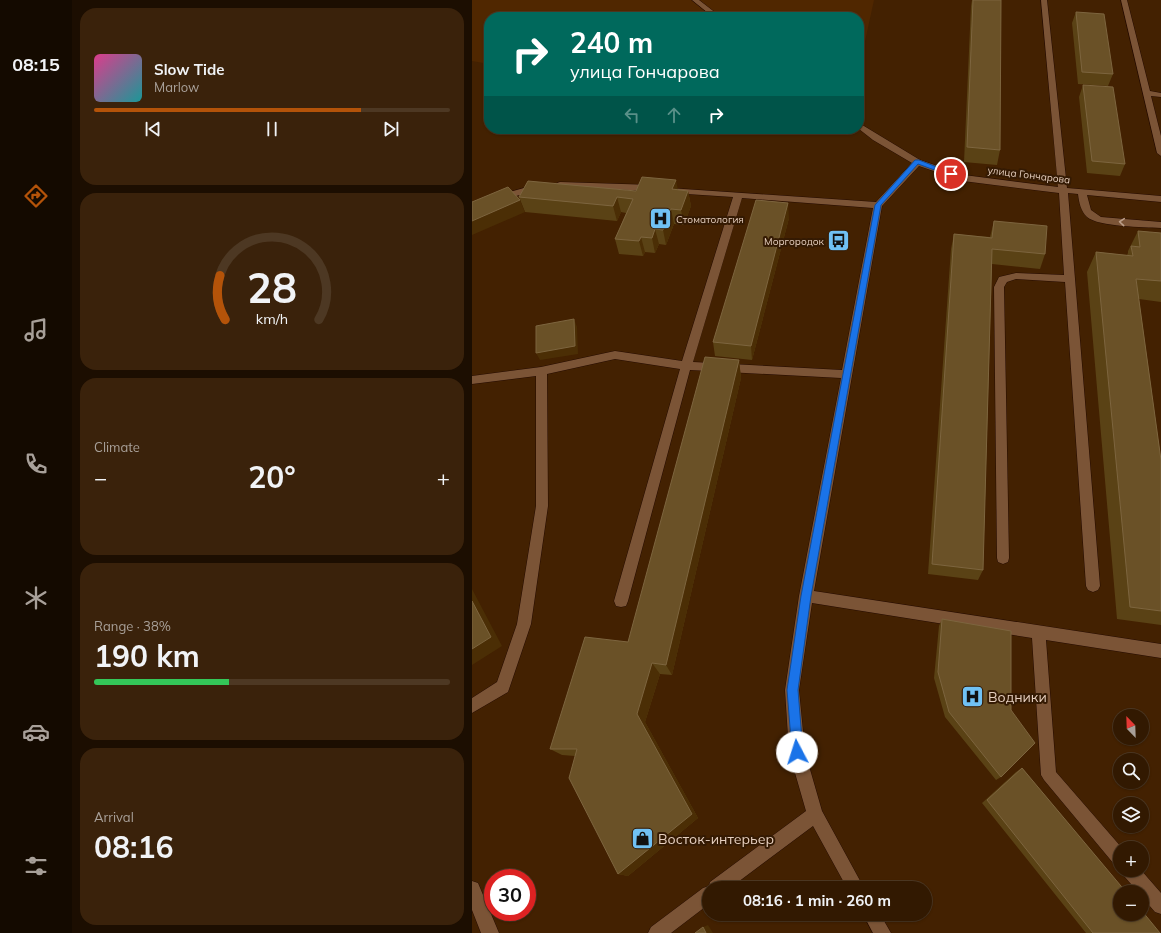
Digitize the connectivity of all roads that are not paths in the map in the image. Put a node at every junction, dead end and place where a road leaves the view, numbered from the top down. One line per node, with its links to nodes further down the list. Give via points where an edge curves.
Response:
1 (695, 0): 4 (street)
2 (1044, 0): 10 (street)
3 (1124, 0): 5 (street)
4 (711, 12)
5 (1146, 93): 6 (street); 8 (street)
6 (1161, 95)
7 (864, 129): 9 (street, улица Гончарова)
8 (1161, 153)
9 (917, 162): 10 (street, улица Гончарова, via 963,178); 14 (street)
10 (1063, 190): 11 (street, улица Гончарова); 17 (street)
11 (1082, 192): 13 (street, улица Гончарова); 16 (street, one-way to 11, via 1099,220 1090,216 1086,210)
12 (738, 195): 14 (street); 15 (street, via 643,188 548,186 520,192); 18 (street)
13 (1161, 199)
14 (878, 205): 20 (street)
15 (472, 208)
16 (1161, 225)
17 (1070, 279): 22 (street, via 1016,276 1003,279 999,287); 23 (street)
18 (686, 366): 19 (street, via 615,355); 20 (street); 25 (street)
19 (541, 371): 21 (street); 28 (street, via 542,506 524,624 503,687)
20 (846, 374): 24 (street)
21 (472, 380)
22 (1003, 558)
23 (1093, 586)
24 (806, 596): 26 (street); 29 (street, via 792,690 797,752)
25 (620, 601)
26 (1038, 632): 27 (street); 30 (street, via 1049,775)
27 (1161, 651)
28 (472, 706)
29 (814, 814): 32 (street); 33 (street)
30 (1113, 850)
31 (1136, 877): 36 (street)
32 (725, 881)
33 (852, 881)
34 (472, 889): 38 (street)
35 (702, 899): 39 (street)
36 (1161, 906)
37 (875, 921): 40 (street)
38 (490, 933)
39 (656, 933)
40 (882, 933)

